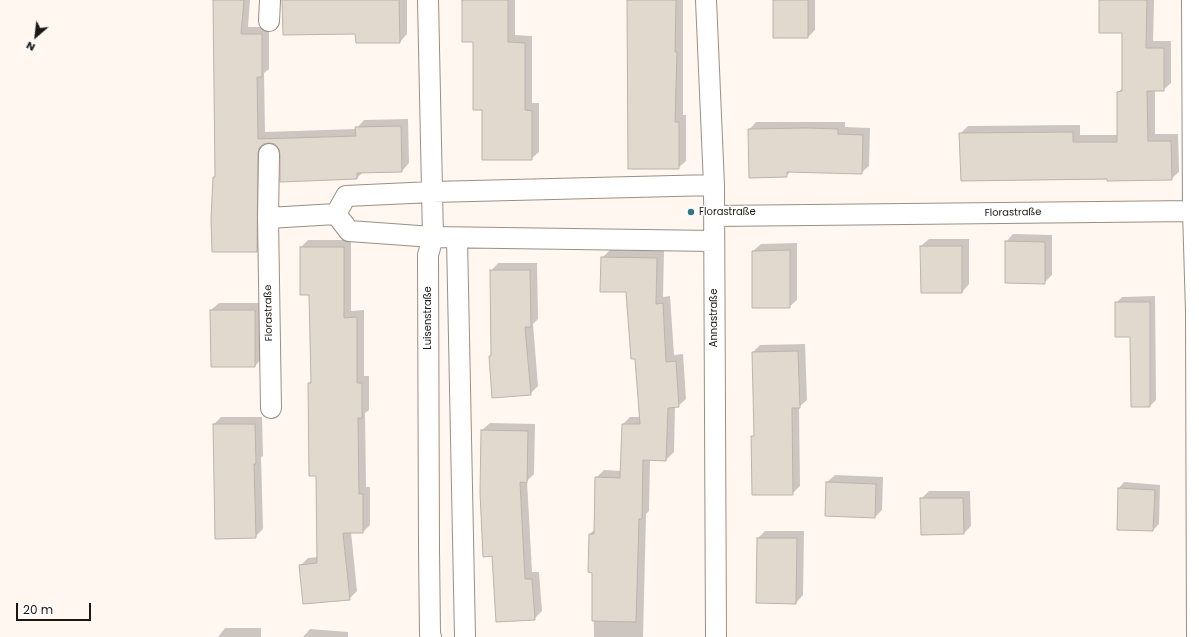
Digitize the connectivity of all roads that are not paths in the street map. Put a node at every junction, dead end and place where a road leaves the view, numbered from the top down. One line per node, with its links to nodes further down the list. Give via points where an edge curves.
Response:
1 (270, 0): 5 (street)
2 (428, 0): 8 (street, Luisenstraße)
3 (706, 0): 7 (street, Annastraße)
4 (1192, 0): 9 (street)
5 (269, 21)
6 (269, 154): 12 (street, Florastraße)
7 (714, 186): 8 (street); 11 (street, Annastraße)
8 (432, 192): 10 (street, via 346,196); 13 (street, Luisenstraße)
9 (1193, 211): 11 (street, Florastraße); 20 (street, via 1196,312)
10 (336, 214): 12 (street); 13 (street, via 349,231)
11 (714, 216): 15 (street, Annastraße)
12 (268, 218): 16 (street, Florastraße)
13 (433, 238): 14 (street); 17 (street, Luisenstraße, via 428,255)
14 (458, 238): 15 (street); 18 (street)
15 (714, 241): 19 (street, Annastraße)
16 (271, 408)
17 (431, 637)
18 (465, 637)
19 (716, 637)
20 (1197, 637)

